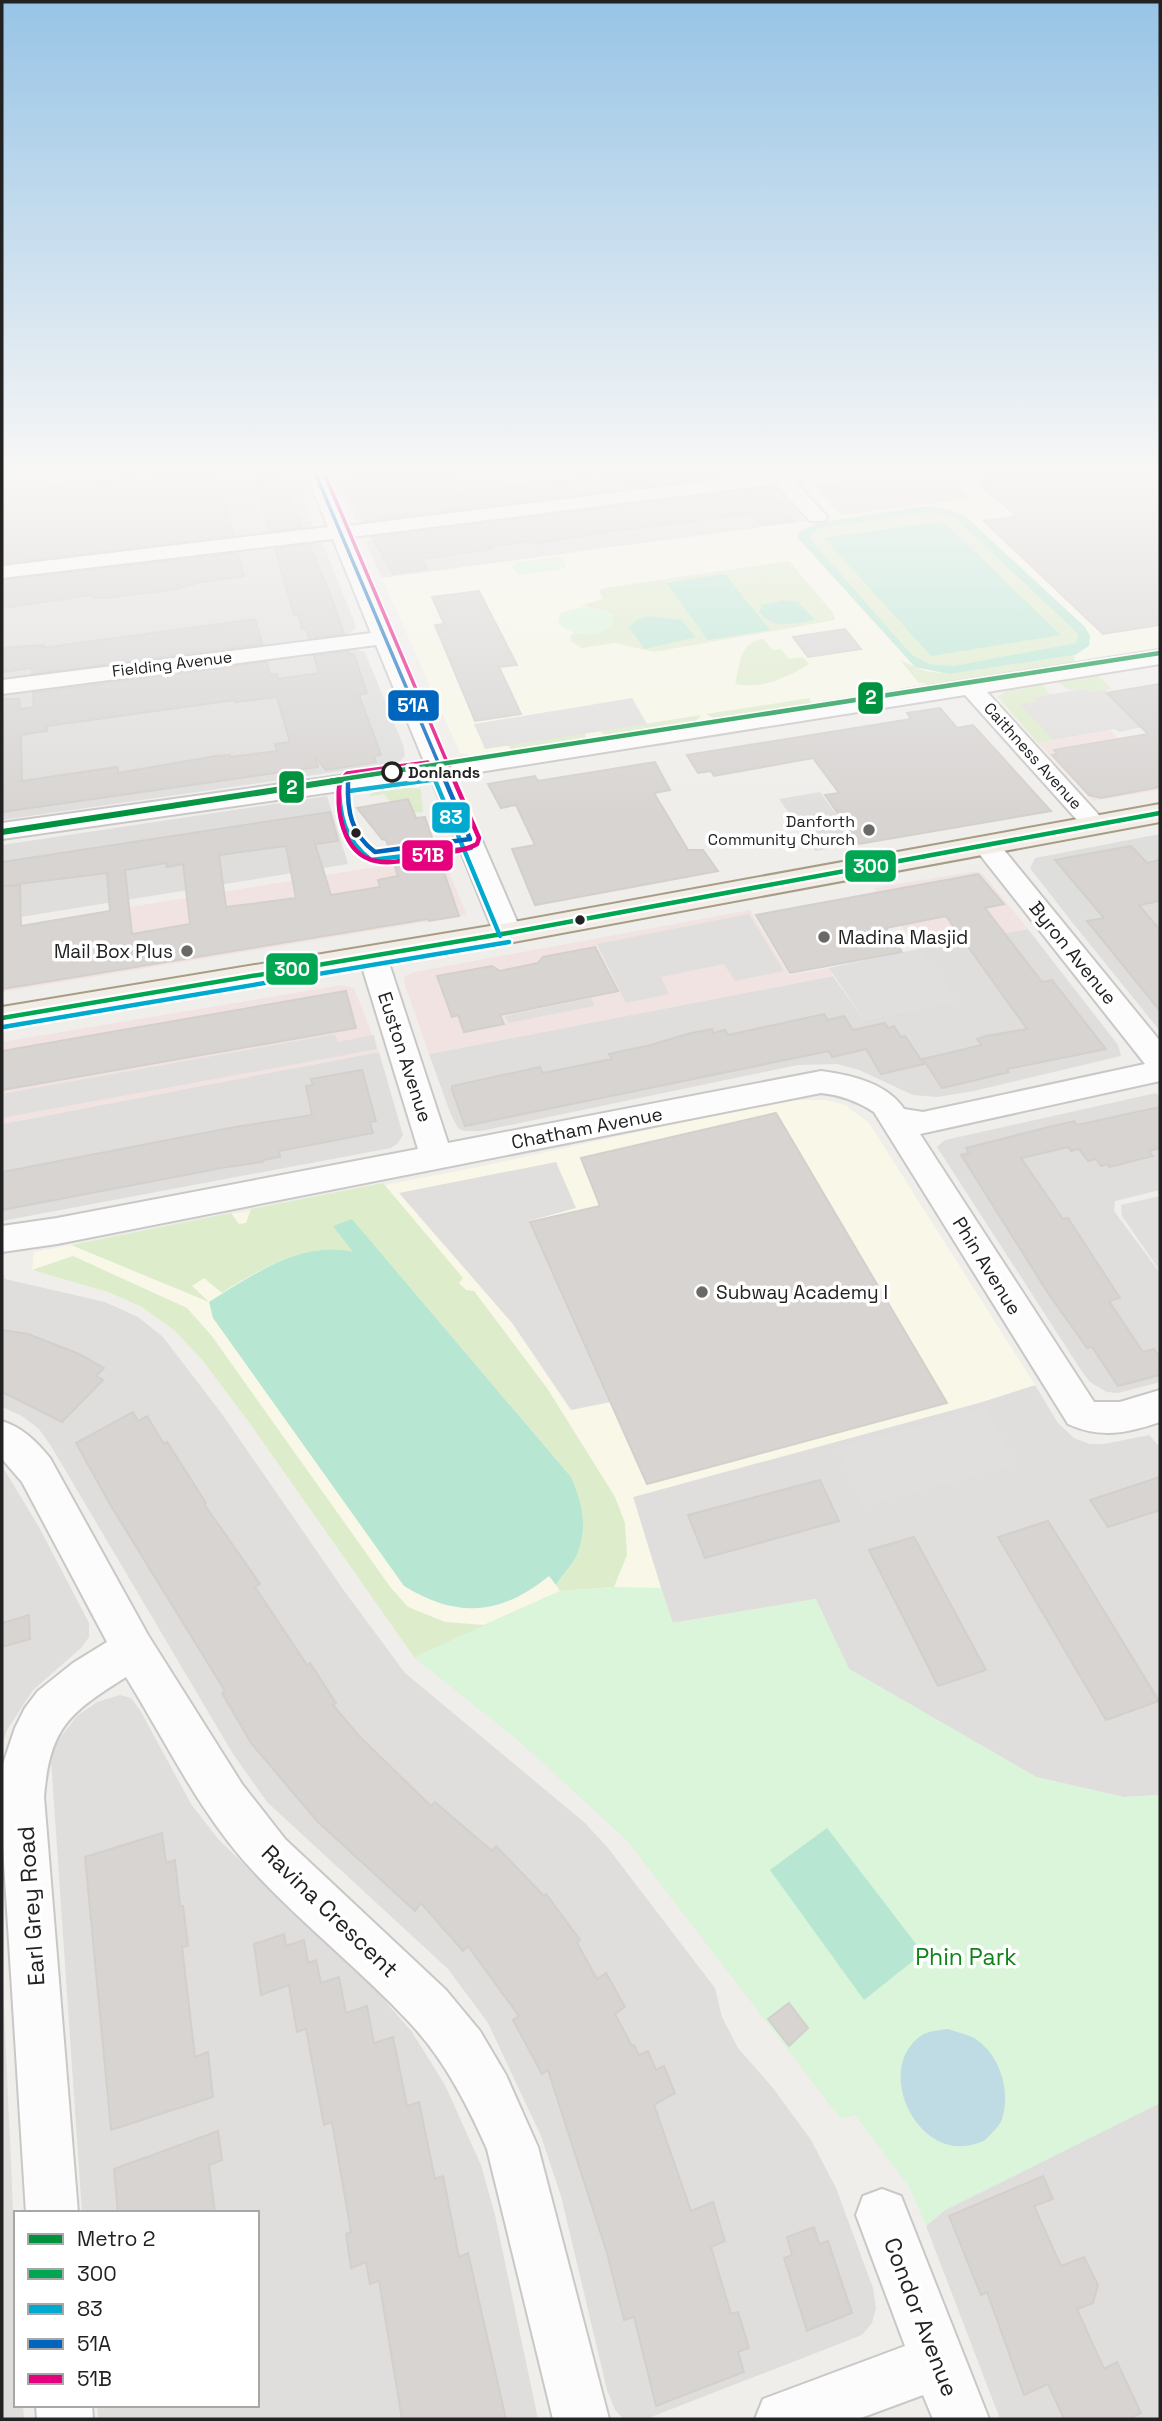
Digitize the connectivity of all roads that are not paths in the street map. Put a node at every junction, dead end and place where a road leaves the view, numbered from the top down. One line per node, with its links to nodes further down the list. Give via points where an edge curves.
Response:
1 (363, 588): 2 (street)
2 (383, 638): 4 (street, Fielding Avenue); 6 (street)
3 (1160, 657): 5 (street)
4 (2, 687)
5 (971, 688): 6 (street); 8 (street, Caithness Avenue)
6 (440, 769): 9 (street); 11 (street)
7 (1160, 813): 8 (main road)
8 (1095, 825): 10 (main road)
9 (2, 831)
10 (986, 845): 11 (main road); 14 (street, Byron Avenue)
11 (508, 933): 12 (main road)
12 (373, 957): 13 (main road); 17 (street, Euston Avenue)
13 (2, 1018)
14 (1160, 1061)
15 (1160, 1071): 16 (street, via 923,1123)
16 (895, 1119): 17 (street, Chatham Avenue, via 885,1104 869,1094 821,1082); 19 (street, Phin Avenue, via 1081,1413 1094,1420)
17 (437, 1157): 18 (street, Chatham Avenue)
18 (2, 1239)
19 (1158, 1410)
20 (2, 1437): 21 (street, Ravina Crescent, via 36,1470)
21 (133, 1649): 22 (street, Earl Grey Road, via 94,1673 47,1712 27,1750 23,1769); 25 (street, Ravina Crescent, via 226,1800 269,1855 429,2007 488,2093 512,2147 528,2202)
22 (52, 2211)
23 (881, 2215): 24 (street, Condor Avenue)
24 (939, 2361): 26 (street); 27 (street, Condor Avenue)
25 (580, 2419)
26 (783, 2419)
27 (961, 2419)

